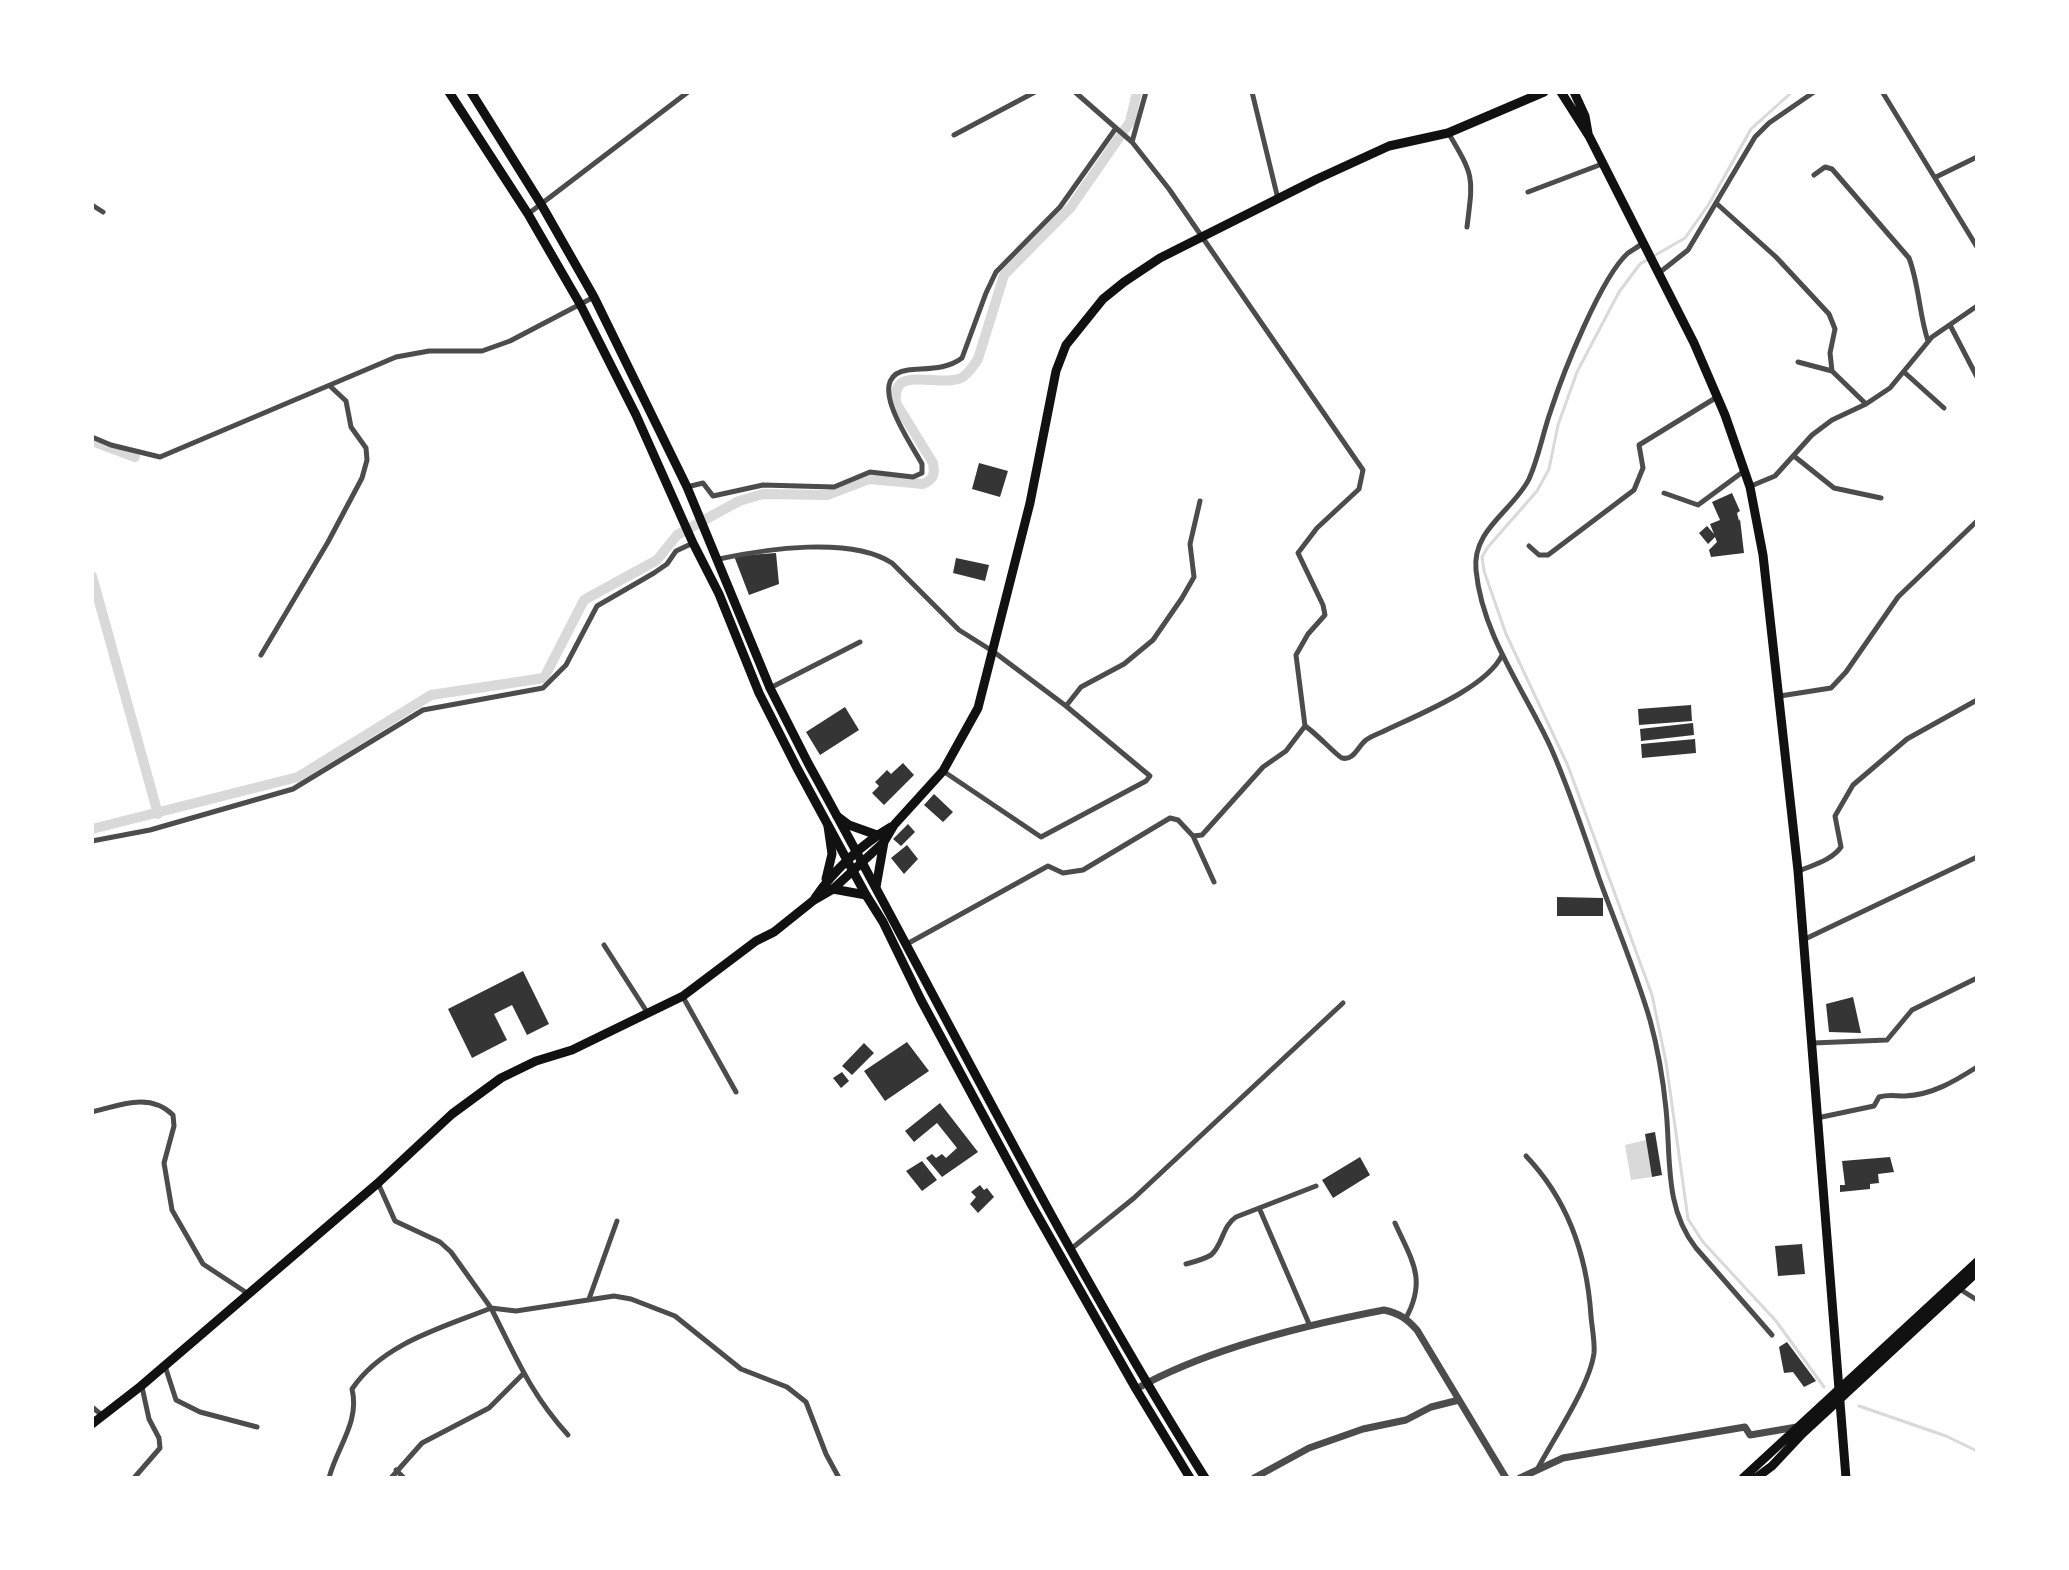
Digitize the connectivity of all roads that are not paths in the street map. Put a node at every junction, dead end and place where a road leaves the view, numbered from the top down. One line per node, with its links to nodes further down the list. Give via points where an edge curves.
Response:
1 (449, 92): 30 (main road)
2 (471, 92): 27 (main road)
3 (688, 92): 27 (street)
4 (1035, 92): 17 (street)
5 (1075, 92): 15 (street)
6 (1146, 92): 19 (street)
7 (1252, 92): 25 (street)
8 (1524, 92): 14 (main road)
9 (1544, 92): 14 (main road)
10 (1561, 92): 18 (main road)
11 (1574, 92): 18 (main road)
12 (1814, 92): 26 (street, via 1755,137)
13 (1883, 93): 23 (street)
14 (1513, 103): 16 (main road)
15 (1116, 128): 19 (street); 52 (street, via 1060,207 996,272 962,358 947,366 900,372 890,381 887,396 922,473 913,477 870,472 834,487 763,485 713,496 703,483)
16 (1448, 133): 25 (main road, via 1389,146); 31 (street, via 1471,170)
17 (954, 135)
18 (1589, 136): 21 (main road)
19 (1132, 142): 32 (street)
20 (1977, 157): 23 (street)
21 (1602, 164): 24 (street); 33 (main road)
22 (1814, 175): 40 (street, via 1825,167 1832,169 1909,258)
23 (1936, 177): 34 (street)
24 (1528, 192)
25 (1278, 199): 32 (main road)
26 (1716, 203): 35 (street, via 1688,250); 42 (street, via 1829,314 1835,329)
27 (541, 204): 30 (street); 36 (main road)
28 (92, 205): 29 (street)
29 (103, 212)
30 (528, 214): 37 (main road)
31 (1467, 227)
32 (1202, 237): 62 (main road, via 1124,282 1066,345); 69 (street, via 1363,470 1359,489 1298,553 1325,615 1296,655)
33 (1645, 247): 35 (main road); 63 (street, via 1626,254 1605,284 1569,361 1528,482 1486,531 1476,570)
34 (1977, 247)
35 (1659, 274): 46 (main road)
36 (594, 297): 37 (street); 52 (main road)
37 (580, 304): 45 (street, via 482,351 396,357); 58 (main road)
38 (1977, 306): 39 (street)
39 (1950, 325): 40 (street); 44 (street)
40 (1928, 342): 43 (street)
41 (1798, 362): 42 (street)
42 (1832, 371): 47 (street)
43 (1904, 372): 47 (street); 48 (street)
44 (1977, 377)
45 (330, 386): 49 (street, via 160,457); 64 (street, via 346,401 351,427 366,448 367,460 328,542)
46 (1718, 396): 51 (main road); 59 (street, via 1639,445 1643,468 1634,490 1548,555)
47 (1866, 404): 50 (street, via 1832,420)
48 (1944, 408)
49 (92, 437)
50 (1794, 456): 53 (street, via 1775,476); 55 (street, via 1834,488)
51 (1745, 470): 53 (main road); 54 (street, via 1698,505)
52 (687, 487): 60 (main road)
53 (1750, 487): 66 (main road)
54 (1664, 493)
55 (1881, 498)
56 (1200, 501): 68 (street, via 1190,544 1194,577 1182,598 1153,640 1124,664 1081,687)
57 (1977, 521): 66 (street, via 1898,597 1831,688)
58 (693, 543): 72 (main road, via 759,693); 75 (street, via 597,606 566,665 543,688 423,710 293,789)
59 (1529, 546)
60 (719, 559): 62 (street, via 809,547 880,556 959,630); 65 (main road)
61 (860, 642): 65 (street)
62 (994, 652): 68 (street); 70 (main road, via 978,708)
63 (1502, 654): 69 (street, via 1471,686 1365,740 1353,756 1340,757); 112 (street, via 1574,800 1651,1021 1666,1111 1670,1185 1684,1233)
64 (261, 655)
65 (770, 688): 71 (main road)
66 (1780, 696): 78 (main road)
67 (1977, 700): 78 (street, via 1907,739 1853,785 1835,816 1841,847)
68 (1066, 706): 70 (street, via 1150,776 1146,781 1041,837)
69 (1305, 726): 73 (street, via 1202,835)
70 (943, 771): 74 (main road)
71 (837, 816): 74 (main road); 77 (main road)
72 (827, 825): 77 (main road); 80 (main road)
73 (1193, 836): 79 (street); 84 (street, via 1170,818 1083,870 1063,873 1048,866)
74 (880, 838): 77 (main road); 81 (main road)
75 (92, 841)
76 (1977, 857): 83 (street)
77 (855, 861): 80 (main road); 81 (main road); 82 (main road)
78 (1798, 871): 83 (main road)
79 (1214, 882)
80 (830, 886): 82 (main road); 87 (main road)
81 (876, 887): 84 (main road)
82 (866, 895): 118 (main road)
83 (1802, 940): 90 (main road)
84 (906, 944): 101 (main road)
85 (604, 945): 89 (street)
86 (1977, 978): 90 (street, via 1912,1010 1887,1040)
87 (683, 996): 89 (main road); 92 (street)
88 (1343, 1003): 101 (street, via 1134,1198)
89 (648, 1013): 96 (main road, via 501,1078 452,1114)
90 (1813, 1043): 94 (main road)
91 (1977, 1067): 94 (street, via 1950,1085 1904,1096 1892,1093 1879,1097 1874,1106)
92 (736, 1092)
93 (92, 1112): 106 (street, via 142,1101 173,1115 164,1163 172,1210 203,1264)
94 (1817, 1118): 117 (main road)
95 (1526, 1156): 128 (street, via 1572,1223 1589,1282 1594,1353 1584,1383)
96 (378, 1183): 106 (main road); 109 (street, via 395,1221 440,1242)
97 (1316, 1186): 98 (street)
98 (1260, 1210): 103 (street, via 1229,1221 1209,1256); 111 (street)
99 (617, 1221): 107 (street)
100 (1395, 1223): 110 (street, via 1416,1273 1416,1300)
101 (1070, 1250): 115 (main road)
102 (1977, 1262): 105 (main road)
103 (1186, 1264)
104 (1977, 1272): 105 (main road)
105 (1956, 1287): 108 (street); 117 (main road); 120 (main road)
106 (248, 1294): 113 (main road)
107 (589, 1300): 109 (street, via 516,1311); 134 (street, via 631,1299 675,1316 741,1369 787,1387 806,1402)
108 (1977, 1300)
109 (491, 1308): 114 (street); 131 (street, via 404,1344 363,1373 352,1389 353,1419)
110 (1406, 1318): 111 (street, via 1384,1310); 119 (street)
111 (1310, 1328): 115 (street, via 1204,1356)
112 (1772, 1335)
113 (164, 1365): 116 (main road); 124 (street, via 176,1400)
114 (523, 1374): 126 (street); 129 (street, via 489,1408 422,1443)
115 (1145, 1384): 118 (street); 136 (main road)
116 (141, 1386): 122 (main road); 130 (street, via 160,1448)
117 (1840, 1387): 120 (main road); 125 (main road)
118 (1136, 1389): 135 (main road)
119 (1459, 1400): 137 (street, via 1309,1448); 138 (street)
120 (1841, 1400): 127 (main road); 143 (main road)
121 (92, 1407): 122 (street)
122 (103, 1416): 123 (main road)
123 (92, 1424)
124 (257, 1427)
125 (1798, 1427): 127 (main road); 128 (street, via 1750,1435 1745,1427 1692,1435 1563,1458)
126 (568, 1435)
127 (1770, 1462): 140 (main road); 141 (main road); 142 (street)
128 (1538, 1468): 139 (street)
129 (396, 1470): 132 (street); 133 (street)
130 (134, 1478)
131 (329, 1478)
132 (391, 1478)
133 (404, 1478)
134 (839, 1478)
135 (1190, 1478)
136 (1205, 1478)
137 (1254, 1478)
138 (1506, 1478)
139 (1520, 1478)
140 (1743, 1478)
141 (1756, 1478)
142 (1773, 1478)
143 (1846, 1478)

